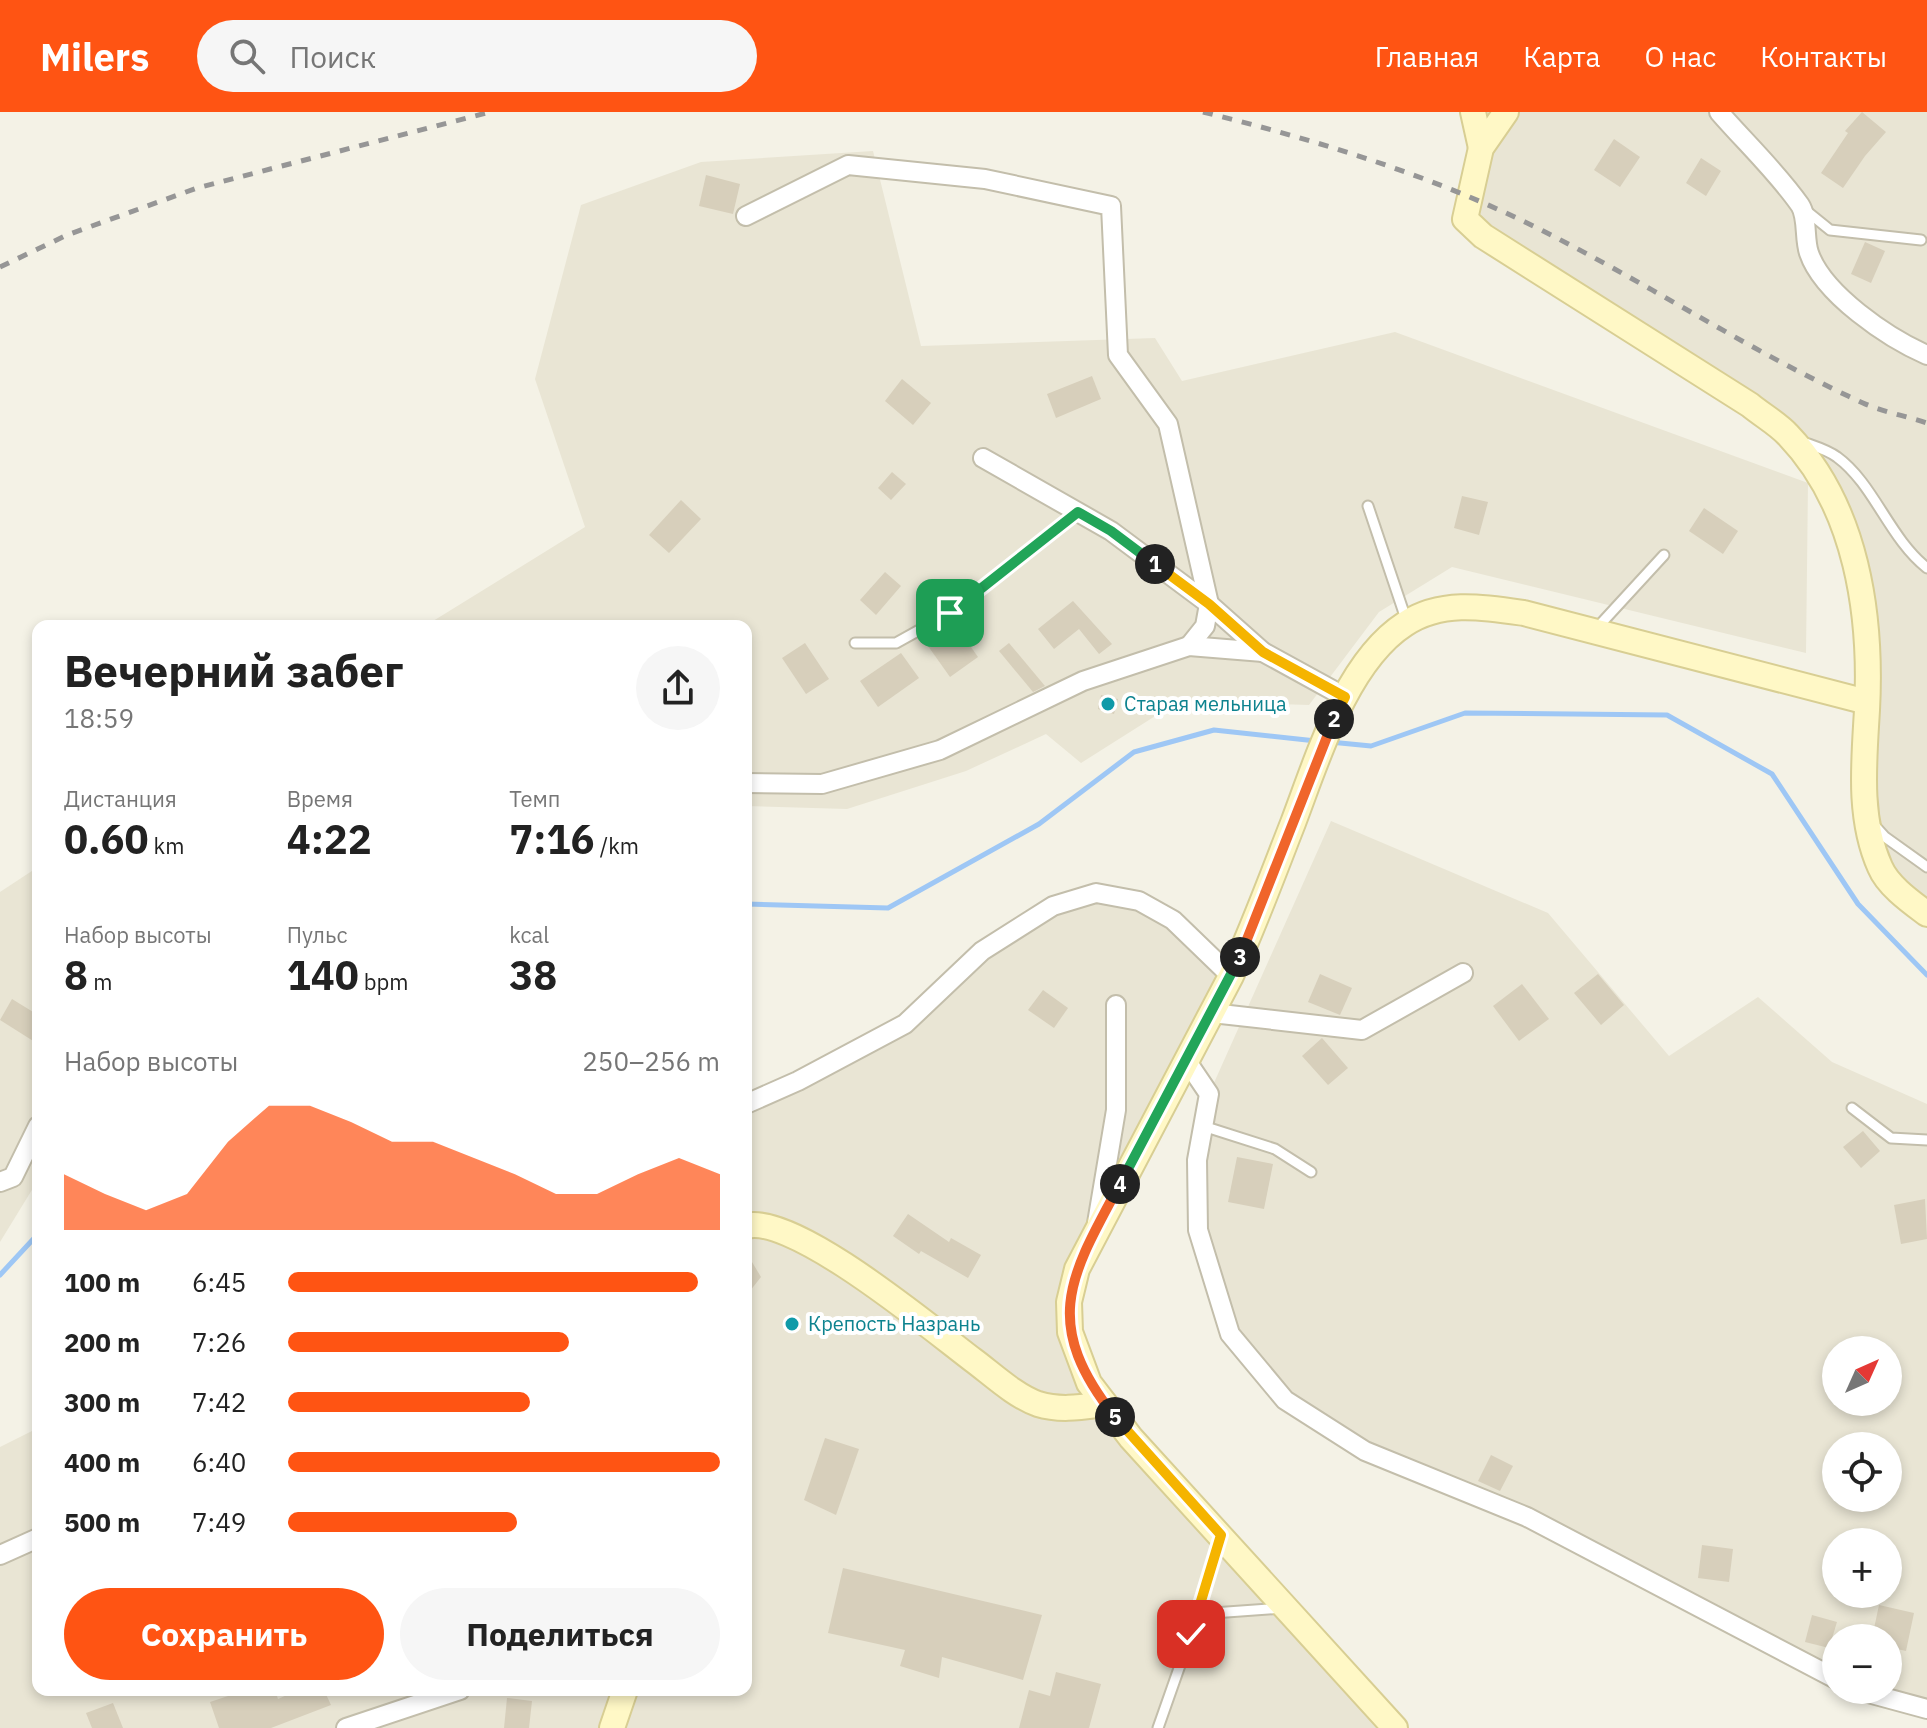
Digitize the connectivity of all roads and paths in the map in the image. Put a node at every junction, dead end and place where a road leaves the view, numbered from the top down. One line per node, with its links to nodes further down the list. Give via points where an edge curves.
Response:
1 (1473, 112): 4 (street)
2 (1506, 112): 4 (street)
3 (1719, 112): 5 (street)
4 (1481, 148): 9 (street, via 1465,219 1483,236 1750,405)
5 (1802, 208): 7 (lane, via 1830,230); 8 (street, via 1815,270 1845,303)
6 (746, 216): 15 (street, via 848,165 985,179 1111,206 1118,355 1168,424)
7 (1921, 240)
8 (1927, 355)
9 (1787, 434): 14 (lane, via 1837,457 1912,556); 22 (street, via 1815,469 1850,542 1865,624)
10 (983, 458): 12 (street)
11 (1368, 506): 16 (lane)
12 (1078, 512): 15 (street); 18 (lane, via 950,613 896,643)
13 (1664, 555): 17 (lane)
14 (1927, 568)
15 (1209, 604): 19 (street, via 1205,626); 20 (street)
16 (1407, 622): 17 (street, via 1443,608 1477,606); 21 (street, via 1382,642)
17 (1593, 632): 22 (street)
18 (855, 643)
19 (1189, 646): 20 (street); 23 (street, via 1083,681 940,750 822,784)
20 (1263, 652): 21 (street)
21 (1345, 697): 28 (street)
22 (1867, 702): 24 (street)
23 (752, 783)
24 (1865, 815): 25 (lane, via 1885,837); 26 (street, via 1881,871)
25 (1927, 867)
26 (1927, 914)
27 (1463, 973): 30 (street, via 1362,1030)
28 (1231, 976): 30 (street); 32 (street, via 1173,920 1139,901 1096,893 1053,906 982,951 905,1024)
29 (1116, 1005): 40 (street, via 1116,1110)
30 (1212, 1013): 31 (street)
31 (1186, 1060): 34 (street, via 1209,1094); 40 (street)
32 (752, 1101)
33 (1852, 1108): 36 (lane, via 1891,1138)
34 (1203, 1126): 37 (lane, via 1275,1149); 47 (street, via 1197,1160 1198,1230 1230,1334 1285,1400 1365,1451 1527,1517)
35 (32, 1138): 38 (street, via 13,1177)
36 (1927, 1140)
37 (1311, 1172)
38 (0, 1182)
39 (752, 1224): 41 (street, via 808,1242 1035,1403 1061,1409)
40 (1096, 1229): 41 (street, via 1077,1269 1069,1302 1070,1332 1089,1383)
41 (1105, 1404): 42 (street)
42 (1221, 1535): 45 (street); 46 (lane)
43 (32, 1541): 44 (street)
44 (0, 1555)
45 (1286, 1608): 46 (lane, via 1213,1613); 55 (street)
46 (1191, 1634): 54 (lane)
47 (1822, 1671)
48 (442, 1696): 52 (street)
49 (623, 1696): 53 (street)
50 (1902, 1702): 51 (street)
51 (1927, 1709)
52 (346, 1728)
53 (612, 1728)
54 (1158, 1728)
55 (1395, 1728)

